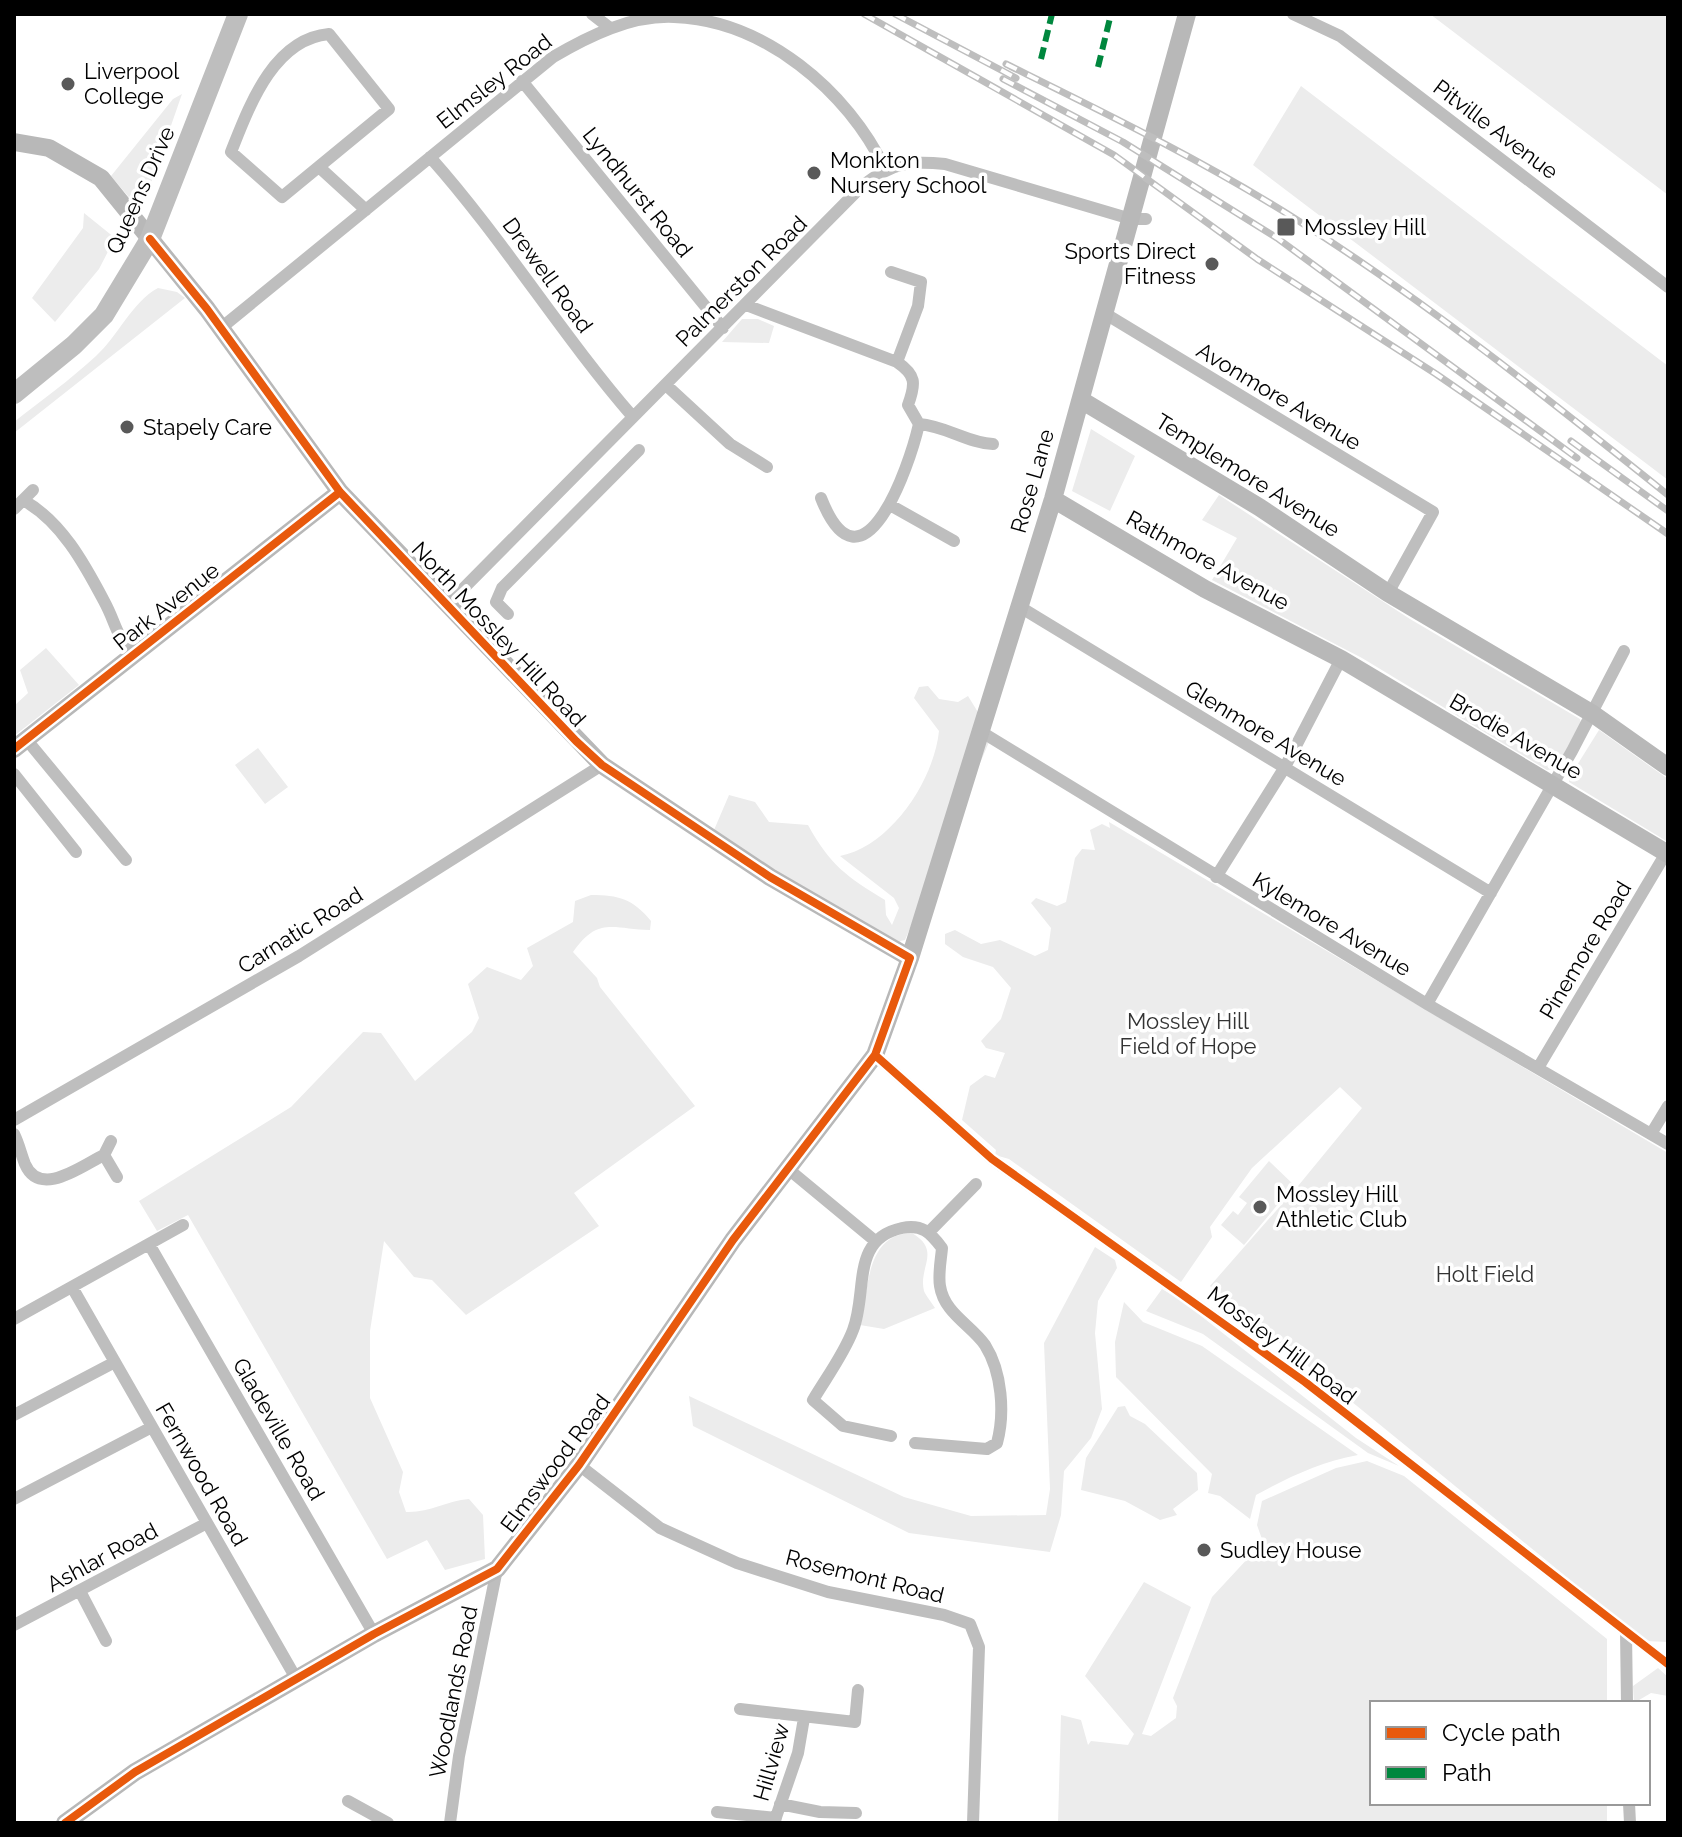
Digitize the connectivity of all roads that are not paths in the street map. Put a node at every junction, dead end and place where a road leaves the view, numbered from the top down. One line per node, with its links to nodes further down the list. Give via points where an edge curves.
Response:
1 (238, 14): 13 (main road, Queens Drive)
2 (592, 14): 5 (street)
3 (1187, 14): 12 (street, Rose Lane, via 1139,197)
4 (1301, 15): 15 (street, Pitville Avenue, via 1340,36)
5 (610, 28): 6 (street, Elmsley Road, via 553,57); 10 (street, Elmsley Road, via 672,16 699,19 765,43 831,93 869,137)
6 (522, 81): 8 (street, Elmsley Road); 19 (street, Lyndhurst Road)
7 (14, 142): 13 (street, North Mossley Hill Road, via 49,148 91,170)
8 (430, 157): 11 (street, Elmsley Road); 24 (street, Drewell Road, via 471,203)
9 (319, 167): 9 (street, via 282,197 231,152 259,86 292,49 314,35 329,34 389,109); 11 (street)
10 (885, 169): 12 (street, Palmerston Road, via 915,161 945,164); 16 (street, Palmerston Road)
11 (366, 210): 18 (street, Elmsley Road)
12 (1138, 219): 17 (street, Rose Lane)
13 (150, 239): 18 (street, North Mossley Hill Road); 22 (main road, Queens Drive, via 104,315)
14 (891, 272): 20 (street, via 921,282 918,306)
15 (1668, 287)
16 (746, 305): 19 (street, Palmerston Road); 20 (street)
17 (1104, 313): 23 (street, Rose Lane); 42 (street, Avonmore Avenue, via 1433,512)
18 (221, 328): 33 (street, North Mossley Hill Road)
19 (723, 328): 21 (street, Palmerston Road)
20 (897, 362): 25 (street, via 912,372 915,385 908,405)
21 (666, 385): 24 (street, Palmerston Road); 30 (street, via 730,444)
22 (14, 394)
23 (1081, 400): 36 (street, Rose Lane); 42 (street, Templemore Avenue, via 1259,507)
24 (633, 417): 31 (street, Palmerston Road)
25 (919, 424): 26 (street); 38 (street)
26 (979, 443): 27 (street); 29 (street)
27 (993, 444)
28 (639, 450): 34 (street)
29 (983, 457)
30 (767, 467)
31 (575, 475): 34 (street); 40 (street, Palmerston Road)
32 (33, 490): 37 (street)
33 (340, 492): 43 (street, North Mossley Hill Road); 47 (street, Park Avenue)
34 (595, 494): 41 (street)
35 (821, 498): 38 (street, via 837,529 850,537 870,532)
36 (1053, 499): 44 (street, Rose Lane); 48 (street, Rathmore Avenue, via 1212,593)
37 (19, 504): 47 (street, via 44,513 62,532 103,599 117,636)
38 (890, 505): 39 (street)
39 (954, 541)
40 (482, 569): 41 (street); 43 (street, Palmerston Road)
41 (502, 588): 45 (street, via 496,602)
42 (1388, 593): 49 (street)
43 (448, 604): 52 (street, North Mossley Hill Road)
44 (1020, 607): 50 (street, Rose Lane); 53 (street, Glenmore Avenue)
45 (508, 614)
46 (1624, 651): 49 (street)
47 (133, 655): 51 (street, Park Avenue)
48 (1341, 659): 53 (street); 56 (street, Brodie Avenue)
49 (1593, 714): 54 (street); 56 (street)
50 (980, 731): 60 (street, Kylemore Avenue); 62 (street, Rose Lane)
51 (20, 744): 59 (street)
52 (602, 765): 62 (street, North Mossley Hill Road, via 770,877); 67 (street, Carnatic Road, via 299,956)
53 (1285, 767): 60 (street); 61 (street, Glenmore Avenue)
54 (1668, 767)
55 (14, 774): 57 (street)
56 (1551, 784): 58 (street, Brodie Avenue); 61 (street)
57 (76, 852)
58 (1667, 853): 65 (street, Pinemore Road)
59 (126, 860)
60 (1216, 877): 63 (street, Kylemore Avenue)
61 (1491, 893): 63 (street)
62 (910, 958): 64 (street, Elmswood Road)
63 (1427, 1004): 65 (street, Kylemore Avenue)
64 (875, 1055): 73 (street, Elmswood Road); 93 (street, Mossley Hill Road, via 992,1159 1305,1382)
65 (1538, 1068): 69 (street, Kylemore Avenue)
66 (1668, 1106): 69 (street)
67 (14, 1120)
68 (14, 1134): 72 (street, via 26,1166 44,1179 54,1181)
69 (1651, 1134): 71 (street, Kylemore Avenue)
70 (111, 1141): 72 (street)
71 (1668, 1144)
72 (104, 1155): 74 (street)
73 (787, 1168): 78 (street); 87 (street, Elmswood Road)
74 (117, 1177)
75 (976, 1184): 77 (street)
76 (183, 1225): 79 (street)
77 (929, 1232): 78 (street, via 916,1225); 86 (street, via 942,1248 940,1287 948,1306 984,1343 997,1372 1001,1426 997,1443 987,1449)
78 (874, 1240): 85 (street, via 864,1263 853,1330 813,1400 843,1426)
79 (149, 1244): 80 (street); 94 (street, Gladeville Road)
80 (72, 1287): 81 (street); 82 (street, Fernwood Road)
81 (14, 1319)
82 (115, 1362): 83 (street); 84 (street, Fernwood Road)
83 (14, 1415)
84 (152, 1427): 88 (street); 89 (street, Fernwood Road)
85 (891, 1436)
86 (915, 1443)
87 (579, 1465): 90 (street, Elmswood Road); 110 (street, Rosemont Road, via 660,1528 737,1563 828,1592 970,1624 979,1647)
88 (14, 1499)
89 (207, 1523): 91 (street, Ashlar Road); 97 (street, Fernwood Road)
90 (497, 1569): 94 (street, Elmswood Road); 109 (street, Woodlands Road)
91 (81, 1593): 92 (street, Ashlar Road); 95 (street)
92 (14, 1625)
93 (1626, 1632): 96 (street, Mossley Hill Road); 99 (street)
94 (374, 1634): 97 (street, Elmswood Road)
95 (106, 1641)
96 (1668, 1664)
97 (297, 1680): 107 (street, Elmswood Road, via 135,1772)
98 (858, 1690): 101 (street, Hillview, via 855,1722)
99 (1627, 1701)
100 (740, 1709): 101 (street, Hillview)
101 (804, 1718): 103 (street, Hillview)
102 (348, 1801): 108 (street)
103 (780, 1804): 105 (street); 106 (street, Hillview)
104 (717, 1812): 106 (street, Hillview)
105 (856, 1813)
106 (775, 1820)
107 (65, 1823)
108 (388, 1823)
109 (450, 1823)
110 (973, 1823)

